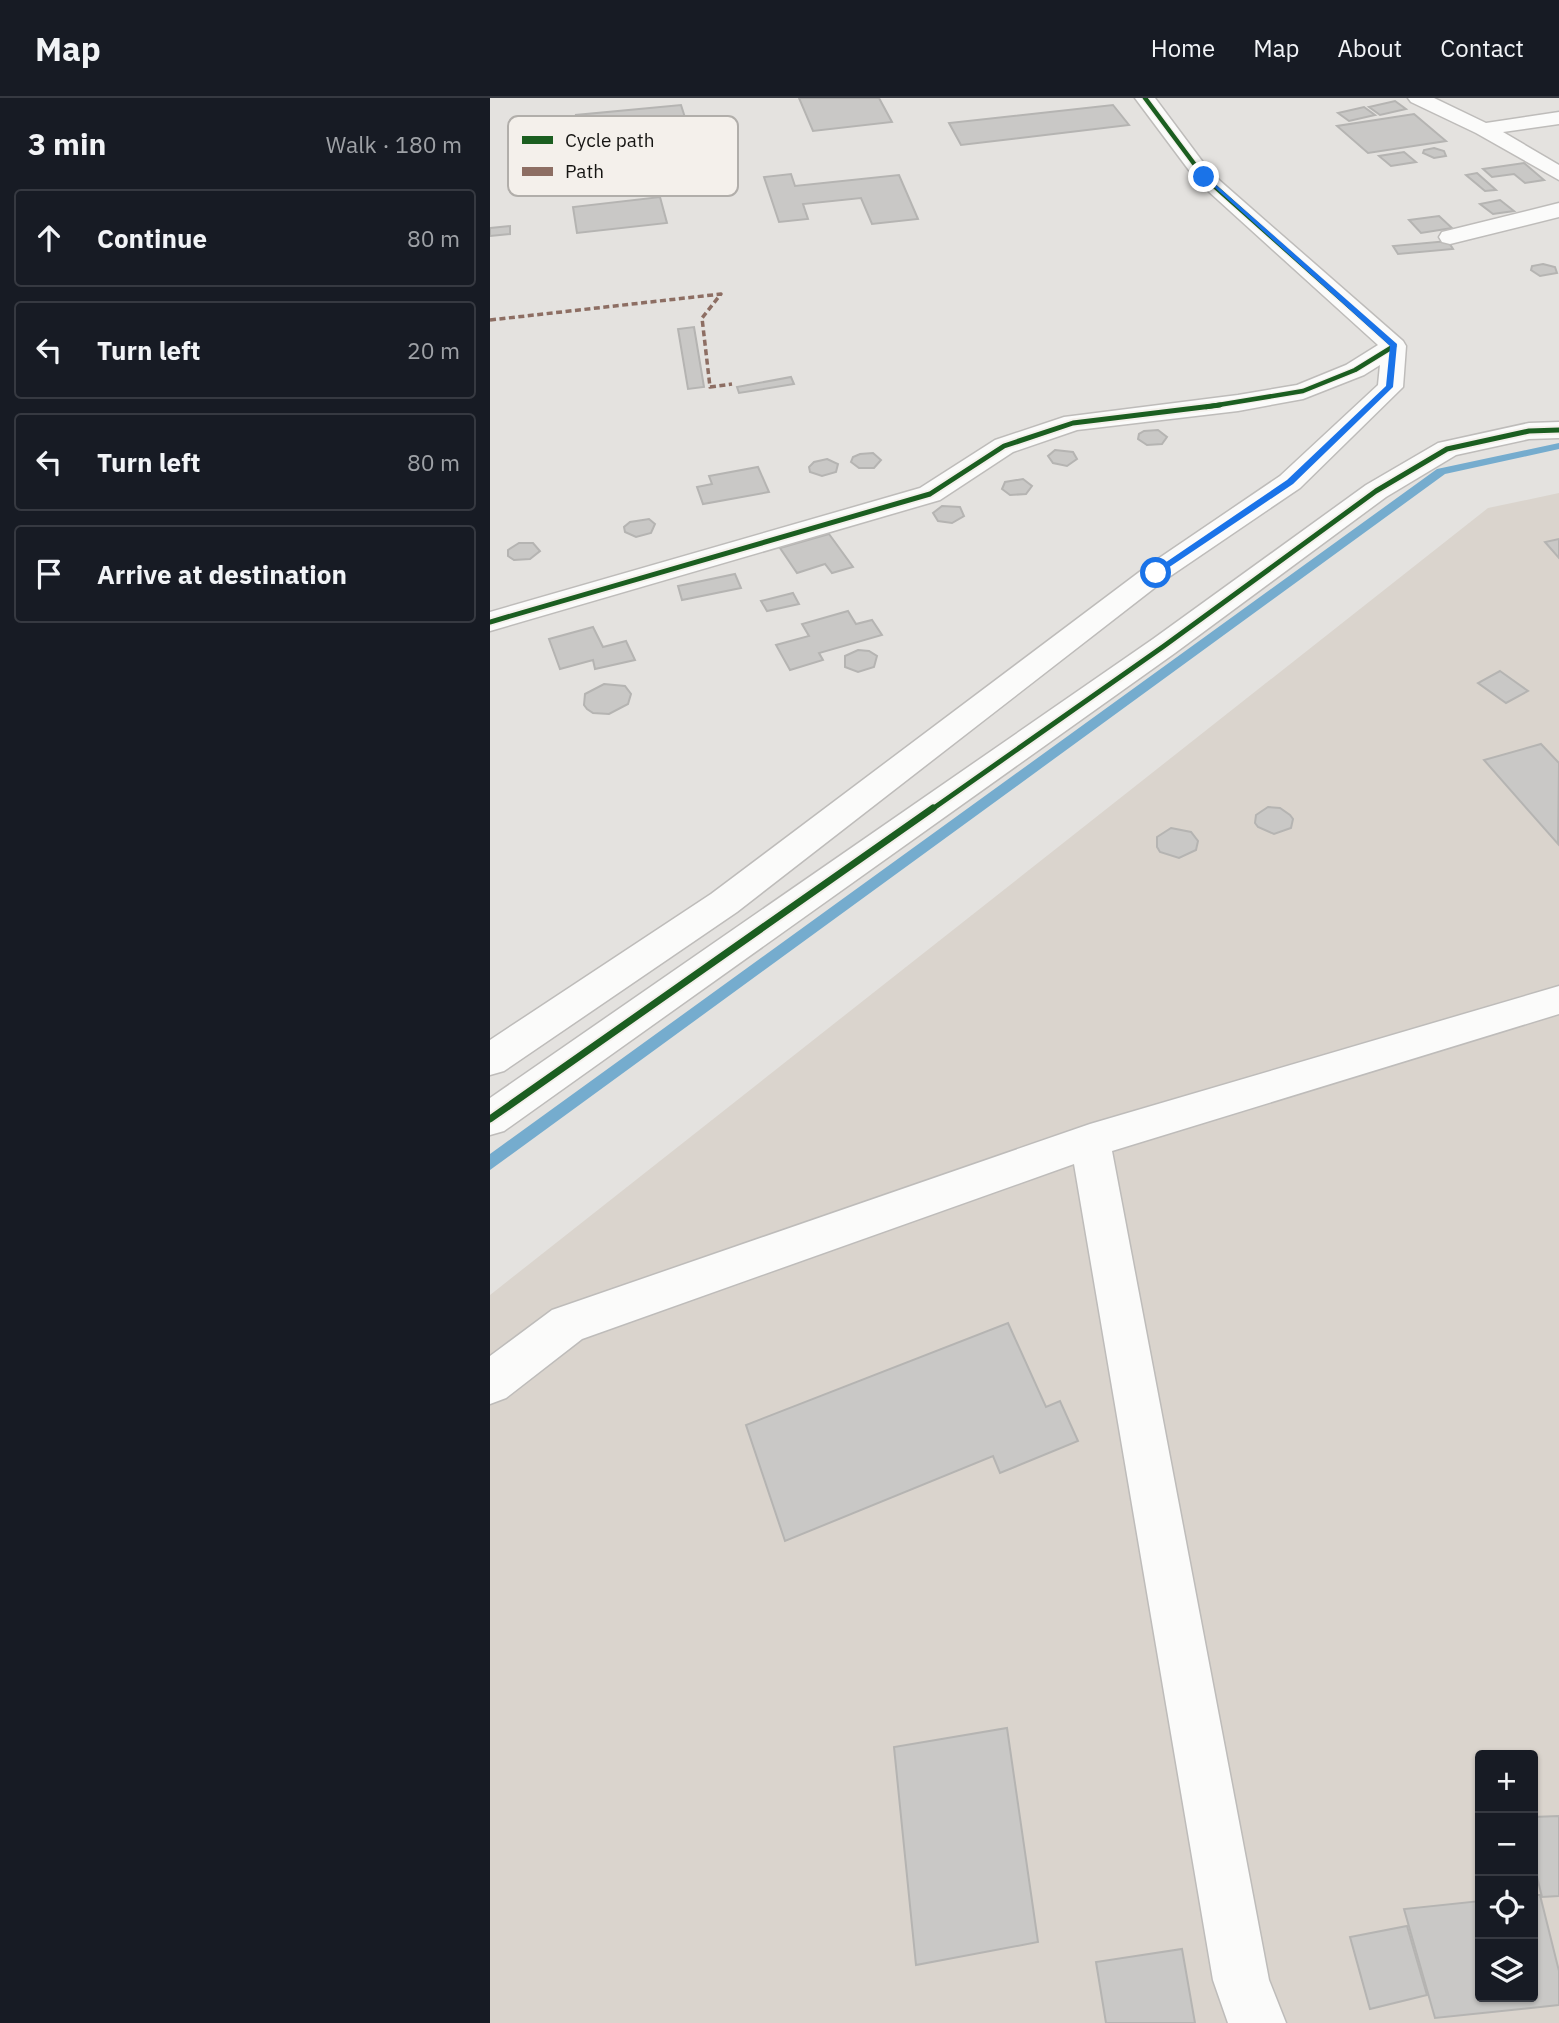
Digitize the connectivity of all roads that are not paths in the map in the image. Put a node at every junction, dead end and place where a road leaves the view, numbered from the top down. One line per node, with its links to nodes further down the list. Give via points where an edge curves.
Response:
1 (1145, 98): 8 (street, via 1204,177)
2 (1418, 98): 4 (street)
3 (1559, 118): 4 (street)
4 (1483, 129): 5 (street)
5 (1559, 174)
6 (1559, 210): 7 (street)
7 (1450, 237)
8 (1394, 346): 10 (street, via 1355,370 1303,391 1073,423 1004,446 930,494); 12 (street, via 1390,387 1290,482 1156,573 724,903)
9 (1559, 430): 13 (street, via 1529,431 1447,449 1376,491 1164,646)
10 (490, 622)
11 (1559, 1000): 14 (street)
12 (490, 1060)
13 (490, 1119)
14 (1090, 1141): 15 (street, via 567,1324); 16 (street, via 1241,1980)
15 (490, 1383)
16 (1257, 2023)

